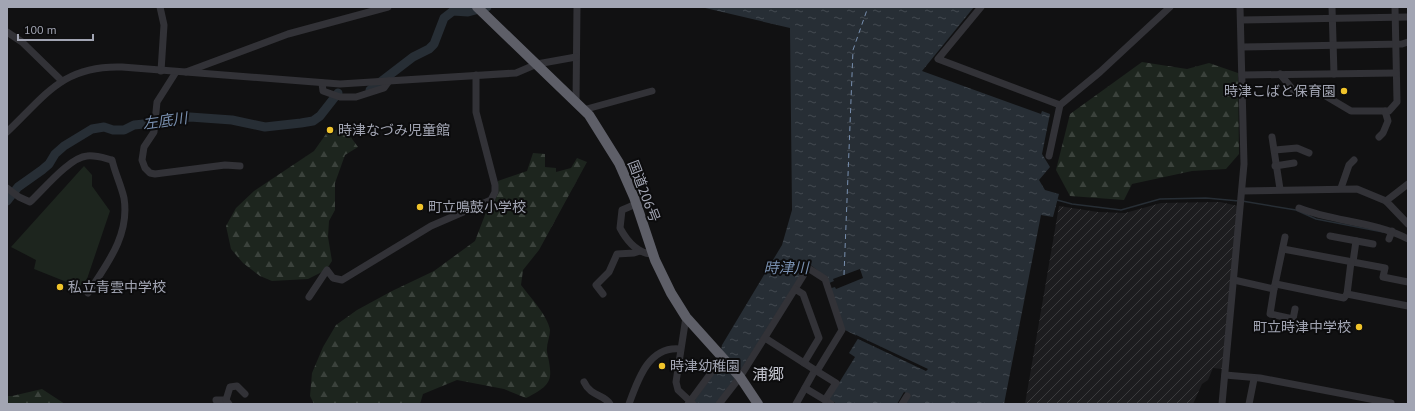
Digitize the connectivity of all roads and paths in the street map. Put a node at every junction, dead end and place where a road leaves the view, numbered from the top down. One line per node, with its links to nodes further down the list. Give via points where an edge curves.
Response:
1 (160, 7): 21 (street, via 164,25)
2 (388, 7): 23 (street, via 288,34)
3 (577, 7): 19 (street)
4 (981, 7): 33 (street, via 938,59)
5 (1240, 7): 13 (street)
6 (1332, 7): 12 (street)
7 (1395, 7): 10 (street)
8 (1166, 8): 33 (street)
9 (480, 10): 20 (highway, 国道206号)
10 (1395, 17): 11 (street); 12 (street); 16 (street)
11 (1408, 17)
12 (1332, 18): 13 (street); 17 (street)
13 (1241, 20): 18 (street)
14 (7, 32): 30 (street, via 22,42)
15 (1408, 42): 16 (street)
16 (1395, 44): 17 (street); 24 (street)
17 (1333, 45): 18 (street); 26 (street)
18 (1242, 47): 28 (street)
19 (576, 57): 20 (street); 34 (street)
20 (537, 64): 27 (street, via 516,72); 34 (highway, 国道206号)
21 (161, 70): 22 (street); 30 (street, via 95,68 73,74)
22 (176, 72): 23 (street); 44 (street, via 157,102 154,132 144,147 142,160 145,168 155,174 225,165)
23 (184, 73): 31 (street)
24 (1396, 73): 26 (street); 35 (street, via 1397,102 1389,111)
25 (1280, 74): 26 (street); 28 (street); 35 (street, via 1294,91 1324,95 1352,111)
26 (1334, 74)
27 (476, 75): 29 (street); 73 (street, via 476,112 495,185 491,200 431,226 342,280 334,278 327,270)
28 (1242, 75): 50 (street)
29 (392, 80): 31 (street); 31 (street, via 384,88 356,96 340,97 323,91)
30 (62, 81): 36 (street)
31 (322, 83)
32 (652, 90): 34 (street)
33 (1060, 105): 41 (street)
34 (580, 106): 52 (highway, 国道206号, via 616,157)
35 (1385, 111): 38 (street, via 1388,121)
36 (8, 130)
37 (1272, 137): 39 (street)
38 (1379, 137)
39 (1275, 150): 40 (street, via 1297,148); 45 (street)
40 (1309, 153)
41 (1049, 156)
42 (1354, 160): 47 (street, via 1349,165)
43 (1294, 163): 45 (street)
44 (240, 166)
45 (1276, 166): 49 (street)
46 (1408, 184): 51 (street)
47 (1341, 188): 49 (street); 51 (street, via 1362,190)
48 (8, 189): 70 (street, via 30,202 70,163 86,155 112,160 124,196 126,216 112,256)
49 (1280, 190): 50 (street)
50 (1242, 191): 66 (street)
51 (1386, 201): 54 (street)
52 (636, 204): 63 (street, via 622,210 619,223 621,231); 64 (highway, 国道206号)
53 (1299, 208): 55 (street, via 1317,215)
54 (1408, 224)
55 (1392, 231): 58 (street); 59 (street)
56 (1330, 236): 60 (street)
57 (1285, 237): 62 (street)
58 (1389, 239)
59 (1408, 239)
60 (1356, 241): 61 (street); 65 (street)
61 (1374, 244)
62 (1283, 249): 65 (street); 68 (street)
63 (640, 251): 64 (street); 71 (street, via 617,254 608,272 596,285)
64 (653, 254): 76 (highway, 国道206号, via 671,293)
65 (1352, 262): 67 (street, via 1385,268 1383,277); 72 (street)
66 (1234, 280): 68 (street); 82 (street)
67 (1408, 282)
68 (1275, 287): 72 (street, via 1344,298); 75 (street, via 1270,314 1293,319)
69 (795, 289): 77 (street); 80 (street, via 804,294 819,338); 81 (street, via 808,268 825,279 842,330)
70 (88, 293)
71 (603, 294)
72 (1347, 294): 74 (street)
73 (309, 297)
74 (1408, 306)
75 (1295, 309)
76 (686, 317): 78 (street); 79 (highway, 国道206号)
77 (765, 338): 80 (street); 83 (street)
78 (680, 349): 92 (street, via 676,387); 95 (street, via 670,348 650,360)
79 (718, 355): 83 (highway, 国道206号); 92 (street)
80 (804, 363): 81 (street)
81 (816, 371): 86 (street); 91 (street, via 836,383)
82 (1225, 375): 84 (street); 100 (street)
83 (740, 377): 96 (street); 97 (highway, 国道206号)
84 (1254, 379): 93 (street); 101 (street)
85 (584, 382): 94 (street, via 591,393)
86 (805, 388): 91 (street); 98 (street)
87 (245, 394): 90 (street, via 236,386 230,387)
88 (907, 396): 99 (street)
89 (216, 400): 90 (street)
90 (228, 402)
91 (828, 402)
92 (690, 403)
93 (1391, 403)
94 (610, 404)
95 (628, 404)
96 (719, 404)
97 (758, 404)
98 (796, 404)
99 (902, 404)
100 (1222, 404)
101 (1249, 404)

